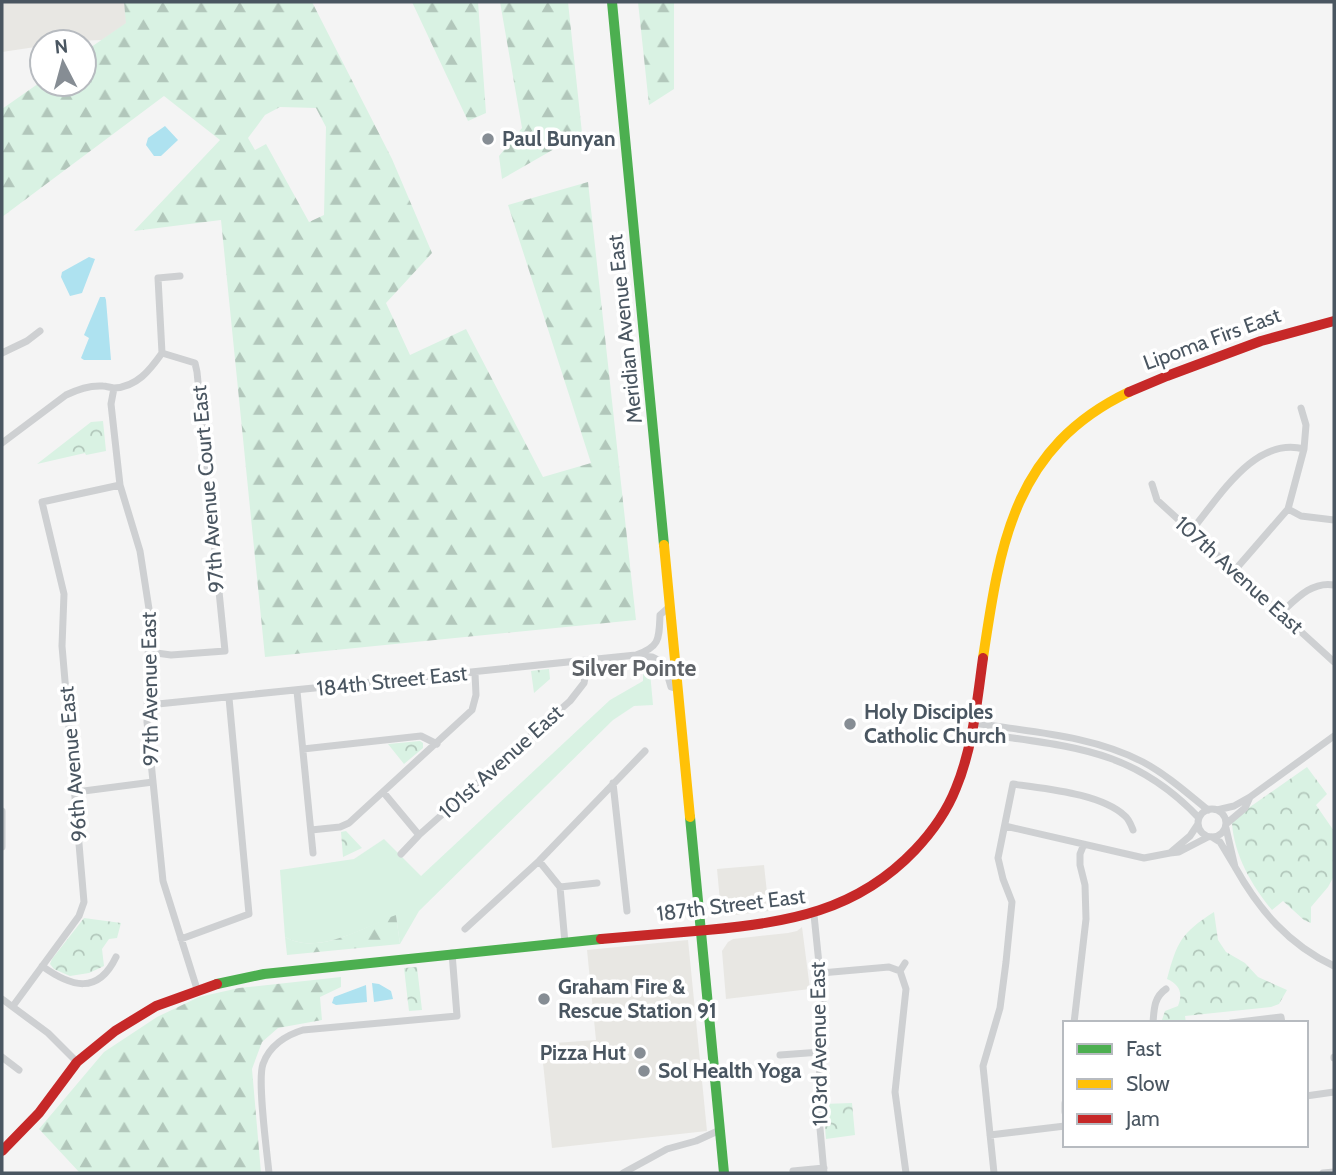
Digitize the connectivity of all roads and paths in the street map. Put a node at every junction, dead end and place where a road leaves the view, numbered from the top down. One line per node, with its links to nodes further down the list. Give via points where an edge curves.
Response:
1 (612, 2): 19 (street, Meridian Avenue East)
2 (180, 276): 6 (street, via 158,278)
3 (1334, 321): 8 (street, Lipoma Firs East, via 1229,353)
4 (40, 331): 5 (street)
5 (2, 353)
6 (162, 353): 7 (street, via 146,374 132,384); 21 (street, 97th Avenue Court East, via 195,363 197,372 225,650 171,655)
7 (114, 388): 10 (street, via 77,389); 13 (street, 97th Avenue East, via 111,404)
8 (1106, 402): 30 (street, 187th Street East, via 1070,429 1037,467 1011,517 994,586)
9 (1301, 408): 11 (street, via 1307,425)
10 (2, 443)
11 (1304, 449): 14 (street); 16 (street, via 1277,447 1261,454)
12 (1153, 484): 16 (street, 107th Avenue East, via 1157,500)
13 (120, 485): 21 (street, 97th Avenue East, via 145,579); 37 (street, 96th Avenue East, via 42,502 64,594 62,646)
14 (1288, 509): 15 (street, via 1301,516); 17 (street)
15 (1334, 520)
16 (1191, 531): 17 (street, 107th Avenue East)
17 (1235, 570): 20 (street, 107th Avenue East)
18 (1334, 585): 20 (street, via 1305,592)
19 (669, 607): 22 (street, via 660,615 658,641 651,650); 26 (street, Meridian Avenue East)
20 (1280, 612): 24 (street, 107th Avenue East)
21 (149, 652): 29 (street, 97th Avenue East)
22 (636, 655): 23 (street, 184th Street East); 26 (street, via 664,663 671,687)
23 (587, 662): 25 (street, 184th Street East); 47 (street, 101st Avenue East, via 584,683 570,701)
24 (1334, 662)
25 (474, 673): 27 (street, 184th Street East); 32 (street, via 472,710)
26 (678, 690): 61 (street, Meridian Avenue East)
27 (297, 691): 28 (street, 184th Street East); 33 (street)
28 (229, 698): 29 (street, 184th Street East); 62 (street, via 249,914)
29 (148, 705): 35 (street, 97th Avenue East)
30 (973, 727): 40 (street, via 1079,740 1120,751 1162,773); 42 (street, via 1116,759 1161,783); 59 (street, 187th Street East, via 956,790 925,838 873,886)
31 (1334, 736): 39 (street)
32 (437, 744): 33 (street, via 421,736); 38 (street)
33 (303, 750): 45 (street)
34 (645, 751): 36 (street)
35 (153, 782): 37 (street); 62 (street, 97th Avenue East, via 163,881)
36 (614, 783): 54 (street); 58 (street)
37 (76, 792): 67 (street, 96th Avenue East, via 84,902 79,916)
38 (384, 793): 45 (street, via 340,827); 47 (street)
39 (1250, 797): 40 (street); 44 (street)
40 (1212, 810): 42 (street); 44 (street, via 1224,815)
41 (2, 811): 50 (street)
42 (1198, 821): 48 (street, via 1201,831); 52 (street, via 1190,836)
43 (1005, 826): 46 (street, via 1013,784 1102,803 1127,817); 49 (street); 87 (street, via 999,858 1012,902 1000,1008 983,1066)
44 (1226, 826): 48 (street, via 1221,834); 55 (street)
45 (311, 830): 51 (street)
46 (1132, 830)
47 (419, 835): 53 (street, 101st Avenue East)
48 (1210, 837): 52 (street); 55 (street, via 1220,842)
49 (1084, 844): 52 (street, via 1144,858); 75 (street, via 1080,865 1086,919)
50 (2, 847)
51 (313, 853)
52 (1170, 853)
53 (401, 854)
54 (539, 861): 57 (street); 60 (street)
55 (1235, 867): 68 (street, via 1276,926)
56 (597, 883): 57 (street)
57 (559, 887): 63 (street)
58 (627, 911)
59 (814, 915): 61 (street, 187th Street East); 70 (street, 103rd Avenue East)
60 (465, 929)
61 (700, 930): 63 (street, 187th Street East); 86 (street)
62 (181, 939): 71 (street, 97th Avenue East)
63 (565, 943): 64 (street, 187th Street East)
64 (452, 953): 71 (street, 187th Street East, via 240,978); 92 (street, via 457,1016 303,1030 283,1039 268,1054 260,1074)
65 (116, 957): 67 (street, via 107,973 85,983 65,982)
66 (905, 963): 69 (street)
67 (42, 966): 74 (street, 96th Avenue East)
68 (1334, 966)
69 (900, 971): 70 (street, via 888,967); 95 (street, via 906,989 895,1092)
70 (821, 974): 77 (street, 103rd Avenue East)
71 (197, 989): 80 (street, 187th Street East, via 136,1018)
72 (1166, 989): 76 (street, via 1156,1000)
73 (2, 999): 74 (street)
74 (13, 1006): 80 (street)
75 (1074, 1021)
76 (1153, 1021)
77 (821, 1052): 78 (street); 90 (street, 103rd Avenue East, via 818,1105)
78 (780, 1055)
79 (5, 1059): 81 (street); 82 (street)
80 (77, 1062): 88 (street, 187th Street East, via 39,1113)
81 (2, 1069)
82 (19, 1070)
83 (1334, 1092): 84 (street)
84 (1308, 1096)
85 (1063, 1126): 87 (street)
86 (721, 1129): 93 (street, via 667,1149); 94 (street)
87 (990, 1135): 96 (street)
88 (2, 1151)
89 (793, 1171): 90 (street)
90 (824, 1171)
91 (1334, 1172): 97 (street)
92 (269, 1173)
93 (623, 1173)
94 (724, 1173)
95 (906, 1173)
96 (994, 1173)
97 (1324, 1173)

